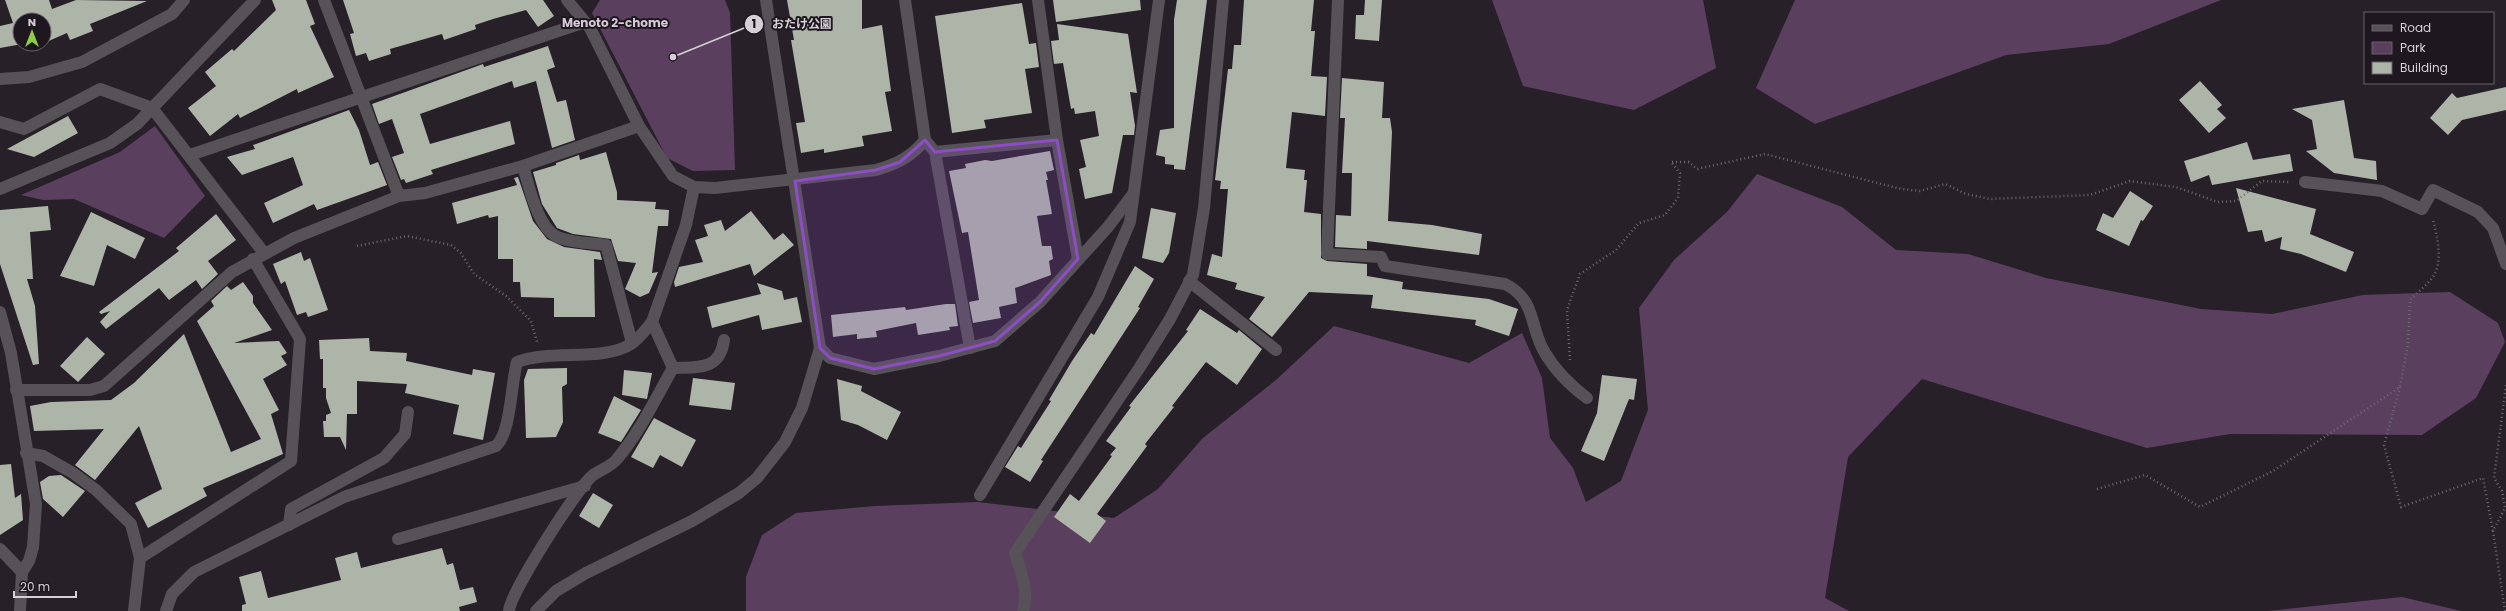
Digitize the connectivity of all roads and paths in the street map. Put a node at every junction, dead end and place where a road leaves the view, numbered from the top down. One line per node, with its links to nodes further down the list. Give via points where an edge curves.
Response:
1 (184, 0): 14 (street, via 172,14 82,62 29,77)
2 (240, 0): 12 (street)
3 (254, 0): 12 (street)
4 (324, 0): 15 (street)
5 (567, 0): 13 (street)
6 (766, 0): 24 (street)
7 (905, 0): 19 (street)
8 (1038, 0): 20 (street)
9 (1159, 0): 28 (street)
10 (1223, 0): 36 (street, via 1204,208)
11 (1338, 0): 47 (street, via 1328,254 1381,257 1385,266 1505,284 1518,290 1528,303 1545,353)
12 (240, 16): 16 (street)
13 (584, 22): 15 (street); 18 (street, via 590,28)
14 (0, 80)
15 (360, 98): 22 (street); 29 (street)
16 (152, 108): 17 (street, via 100,89 24,129); 22 (street); 27 (street, via 137,124 110,143)
17 (0, 122)
18 (639, 126): 23 (street); 26 (street, via 673,176)
19 (925, 140): 21 (street); 24 (street, via 917,150 900,162 876,170)
20 (1058, 140): 21 (street); 34 (street)
21 (935, 152): 42 (street)
22 (190, 155): 32 (street)
23 (523, 166): 29 (street, via 425,193); 40 (street, via 540,218 549,232 560,238 606,244)
24 (795, 181): 26 (street); 41 (street)
25 (2305, 182): 30 (street, via 2382,191); 47 (path, via 2262,181 2236,201 2218,202 2176,187 2130,181 2090,195 1990,199 1966,194 1945,184 1920,191 1901,190 1765,154 1697,169 1689,162 1671,162 1680,173 1678,198 1665,215 1639,223 1616,250 1580,274 1567,310)
26 (694, 187): 38 (street, via 686,225)
27 (0, 189)
28 (1133, 194): 34 (street, via 1108,227); 55 (street, via 1130,222 1098,297)
29 (399, 196): 32 (street, via 294,238)
30 (2422, 209): 35 (street, via 2432,190 2478,212 2494,228); 48 (path, via 2432,217 2437,238 2438,262 2433,277 2410,300 2408,343)
31 (357, 246): 44 (path, via 407,236 451,245 461,253 474,274 506,296 530,321 537,337)
32 (264, 253): 33 (street)
33 (253, 259): 49 (street, via 232,272 104,386 90,390); 60 (street, via 300,338 291,461)
34 (1078, 259): 42 (street, via 1040,302 995,341)
35 (2506, 264)
36 (1190, 281): 43 (street); 67 (street, via 1140,367 1015,553 1023,575)
37 (0, 312): 49 (street, via 8,335)
38 (652, 322): 40 (street); 45 (street)
39 (724, 340): 45 (street, via 719,357 709,365)
40 (632, 343): 44 (street, via 619,350 606,352)
41 (820, 348): 42 (street, via 830,358 874,369); 66 (street, via 802,408 785,442 758,478 739,493 692,521 556,590)
42 (970, 348)
43 (1276, 350)
44 (538, 357): 56 (street, via 517,362 502,441 496,446 344,497)
45 (673, 368): 53 (street, via 616,461 591,477)
46 (2506, 385): 57 (path, via 2494,478 2502,491 2505,508)
47 (1572, 386): 50 (street)
48 (2400, 387): 54 (path, via 2273,471 2200,507 2145,475); 57 (path, via 2384,445 2401,507 2482,478)
49 (16, 390): 52 (street)
50 (1587, 398)
51 (408, 412): 56 (street, via 405,434 384,458 291,510)
52 (26, 453): 60 (street, via 43,456 96,490 131,524); 61 (street, via 36,504 33,547)
53 (584, 486): 58 (street); 65 (street, via 524,576)
54 (2097, 489)
55 (980, 495)
56 (288, 525): 64 (street, via 194,572 172,594)
57 (2493, 531): 68 (path)
58 (398, 538)
59 (0, 549): 61 (street)
60 (140, 558): 63 (street)
61 (22, 572): 62 (street)
62 (20, 611)
63 (134, 611)
64 (166, 611)
65 (509, 611)
66 (536, 611)
67 (1023, 611)
68 (2505, 611)

